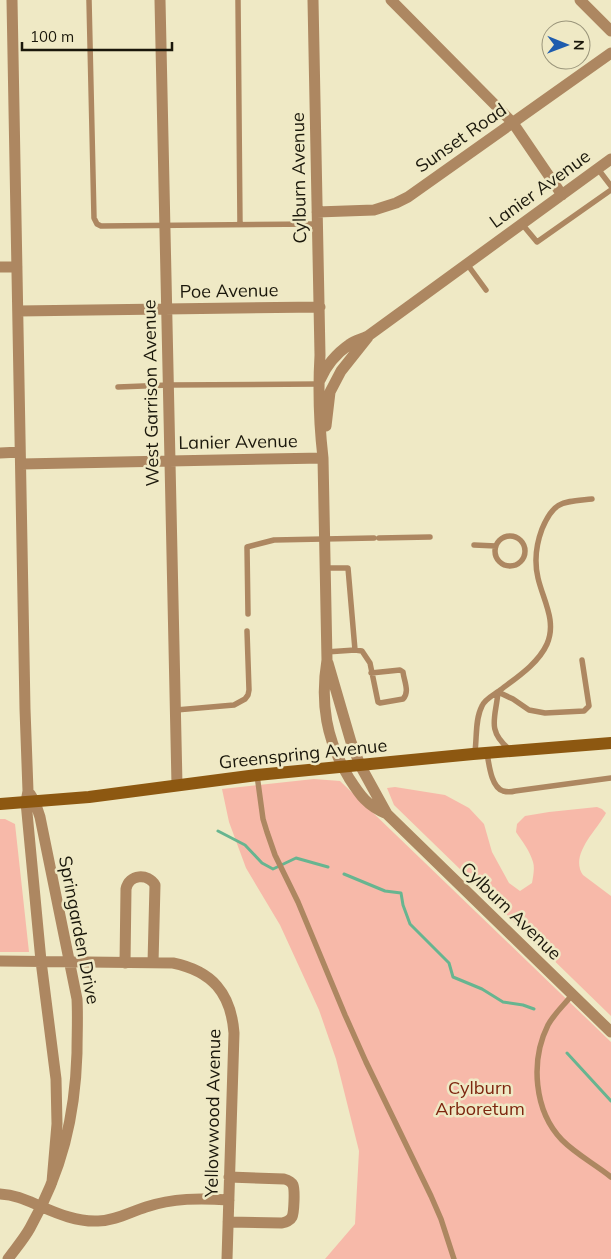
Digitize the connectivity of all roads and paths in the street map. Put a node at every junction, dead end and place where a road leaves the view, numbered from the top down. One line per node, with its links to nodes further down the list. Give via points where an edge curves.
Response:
1 (12, 0): 22 (street)
2 (89, 0): 20 (lane, via 94,221 100,226)
3 (160, 0): 20 (street, West Garrison Avenue)
4 (238, 0): 17 (lane)
5 (314, 0): 16 (street, Cylburn Avenue)
6 (391, 0): 10 (street)
7 (580, 0): 8 (street)
8 (611, 31)
9 (611, 54): 10 (street, Sunset Road)
10 (513, 123): 15 (street); 16 (street, Sunset Road, via 396,203 369,210)
11 (611, 159): 12 (street, Lanier Avenue)
12 (598, 169): 13 (lane); 15 (street, Lanier Avenue)
13 (611, 186)
14 (611, 190): 19 (lane, via 537,242)
15 (562, 195): 19 (street, Lanier Avenue)
16 (317, 212): 18 (street, Cylburn Avenue)
17 (240, 224): 18 (lane); 20 (lane)
18 (317, 224): 25 (street, Cylburn Avenue)
19 (522, 224): 21 (street, Lanier Avenue)
20 (165, 226): 26 (street, West Garrison Avenue)
21 (467, 264): 24 (lane); 28 (street, Lanier Avenue)
22 (17, 266): 23 (street); 27 (street)
23 (0, 267)
24 (486, 290)
25 (320, 307): 26 (street, Poe Avenue); 29 (street, Cylburn Avenue)
26 (167, 310): 27 (street, Poe Avenue); 33 (street, West Garrison Avenue)
27 (18, 311): 37 (street)
28 (368, 336): 30 (street, Lanier Avenue, via 350,343); 31 (street, Lanier Avenue)
29 (320, 355): 30 (street, Cylburn Avenue); 32 (street, Cylburn Avenue)
30 (327, 368): 31 (lane); 32 (street, Lanier Avenue); 35 (street, Cylburn Avenue)
31 (341, 371): 35 (street, Lanier Avenue, via 330,392)
32 (318, 384): 33 (lane); 38 (street, Cylburn Avenue)
33 (169, 385): 34 (lane); 39 (street, West Garrison Avenue)
34 (118, 387)
35 (327, 412): 38 (street, Lanier Avenue)
36 (0, 453): 37 (street, Lanier Avenue)
37 (21, 458): 39 (street, Lanier Avenue); 65 (street, via 25,708)
38 (323, 458): 39 (street, Lanier Avenue); 42 (street, Cylburn Avenue)
39 (170, 461): 55 (street, West Garrison Avenue)
40 (592, 499): 46 (lane, via 561,503 551,511 537,543)
41 (430, 537): 42 (lane)
42 (324, 539): 47 (street, Cylburn Avenue); 48 (lane, via 274,540 247,547)
43 (474, 545): 44 (lane)
44 (496, 546): 45 (lane, via 498,558 506,565 517,564); 45 (lane, via 502,538 512,536 523,544)
45 (524, 556): 46 (lane)
46 (536, 557): 54 (lane, via 538,578 549,612 548,642 537,660)
47 (324, 568): 50 (lane, via 348,568); 51 (street, Cylburn Avenue)
48 (248, 614)
49 (247, 631): 55 (lane, via 249,690 245,699 234,705)
50 (355, 650): 51 (lane); 53 (lane, via 366,656)
51 (327, 656): 60 (street, Cylburn Avenue); 61 (street, Cylburn Avenue, via 324,680 326,714 333,748)
52 (582, 660): 54 (lane, via 589,706 584,711 545,713 529,710)
53 (371, 673): 53 (lane, via 378,702 406,697 400,670)
54 (498, 692): 57 (lane, via 495,732); 59 (lane, via 485,700 481,707)
55 (176, 710): 64 (street, West Garrison Avenue)
56 (611, 743): 57 (main road, Greenspring Avenue)
57 (512, 751): 58 (main road, Greenspring Avenue)
58 (487, 753): 59 (main road, Greenspring Avenue); 63 (lane, via 491,773 497,788 502,791)
59 (473, 754): 60 (main road, Greenspring Avenue)
60 (360, 765): 61 (main road, Greenspring Avenue); 67 (street, Cylburn Avenue)
61 (342, 767): 62 (main road, Greenspring Avenue); 67 (street, Cylburn Avenue, via 367,804)
62 (257, 775): 64 (main road, Greenspring Avenue); 84 (lane, via 263,819 275,855 366,1062 431,1196)
63 (611, 778)
64 (177, 785): 65 (main road, Greenspring Avenue, via 89,797)
65 (30, 798): 66 (main road, Greenspring Avenue); 69 (street, Springarden Drive); 70 (street, Springarden Drive, via 40,817)
66 (0, 804)
67 (387, 814): 73 (street, Cylburn Avenue)
68 (0, 961): 69 (street, Yellowwood Avenue)
69 (41, 961): 70 (street, Yellowwood Avenue); 77 (street, Springarden Drive, via 56,1079 56,1145)
70 (69, 962): 71 (street, Yellowwood Avenue); 77 (street, Springarden Drive, via 78,1013 76,1080 68,1132)
71 (125, 962): 72 (street, Yellowwood Avenue); 72 (street, via 126,889 131,879 147,878 153,881 156,890)
72 (153, 963): 75 (street, Yellowwood Avenue, via 173,963 198,970 217,986 230,1008 234,1033)
73 (572, 996): 74 (street, Cylburn Avenue); 76 (lane, via 556,1014 543,1037 538,1066 542,1108 554,1131 571,1148)
74 (611, 1032)
75 (229, 1177): 79 (street, Yellowwood Avenue); 81 (street, via 284,1178 293,1185 294,1191 293,1213 288,1222)
76 (611, 1177)
77 (52, 1182): 80 (street, Springarden Drive)
78 (0, 1194): 80 (street, via 14,1195)
79 (228, 1200): 80 (street, via 171,1201 100,1222 75,1219); 81 (street, Yellowwood Avenue)
80 (41, 1207): 82 (street, Springarden Drive)
81 (228, 1222): 83 (street, Yellowwood Avenue)
82 (8, 1259)
83 (227, 1259)
84 (454, 1259)

